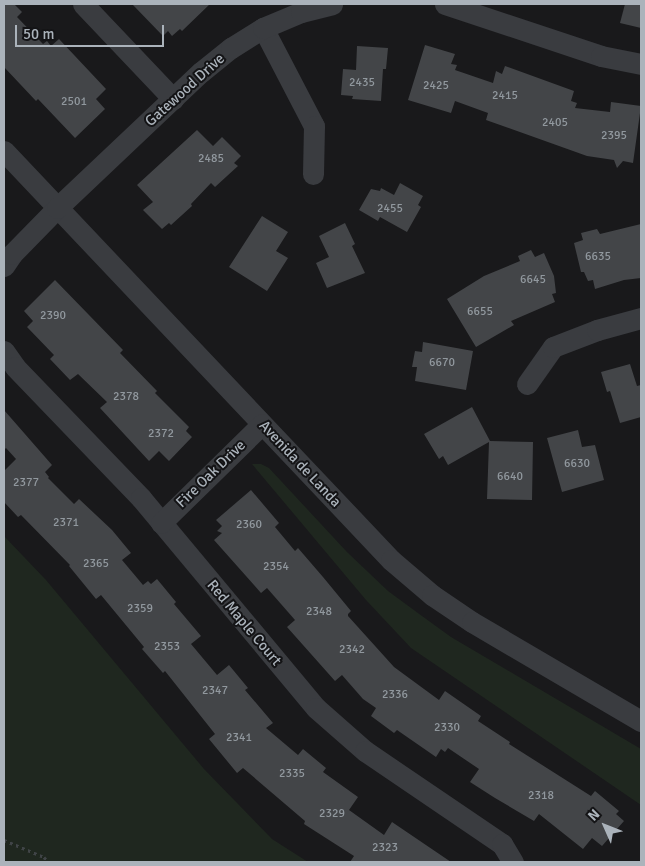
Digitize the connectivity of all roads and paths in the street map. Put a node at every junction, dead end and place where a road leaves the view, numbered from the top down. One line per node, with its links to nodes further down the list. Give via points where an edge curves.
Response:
1 (83, 4): 6 (street)
2 (332, 4): 4 (street, Gatewood Drive, via 301,12)
3 (445, 4): 5 (street, via 601,56)
4 (263, 28): 6 (street, Gatewood Drive, via 231,48); 8 (street, via 314,126)
5 (641, 64)
6 (173, 99): 9 (street, Gatewood Drive)
7 (4, 151): 9 (street, Avenida de Landa)
8 (313, 174)
9 (57, 208): 10 (street); 14 (street, Avenida de Landa)
10 (4, 266)
11 (641, 318): 13 (street, via 597,330 554,347)
12 (4, 351): 15 (street, Red Maple Court)
13 (527, 384)
14 (262, 424): 15 (street, Fire Oak Drive); 16 (street, Avenida de Landa, via 391,560 432,595)
15 (161, 523): 19 (street, Red Maple Court, via 316,708 365,752 502,844)
16 (641, 721)
17 (4, 840): 18 (path, via 44,857)
18 (48, 862)
19 (513, 862)

